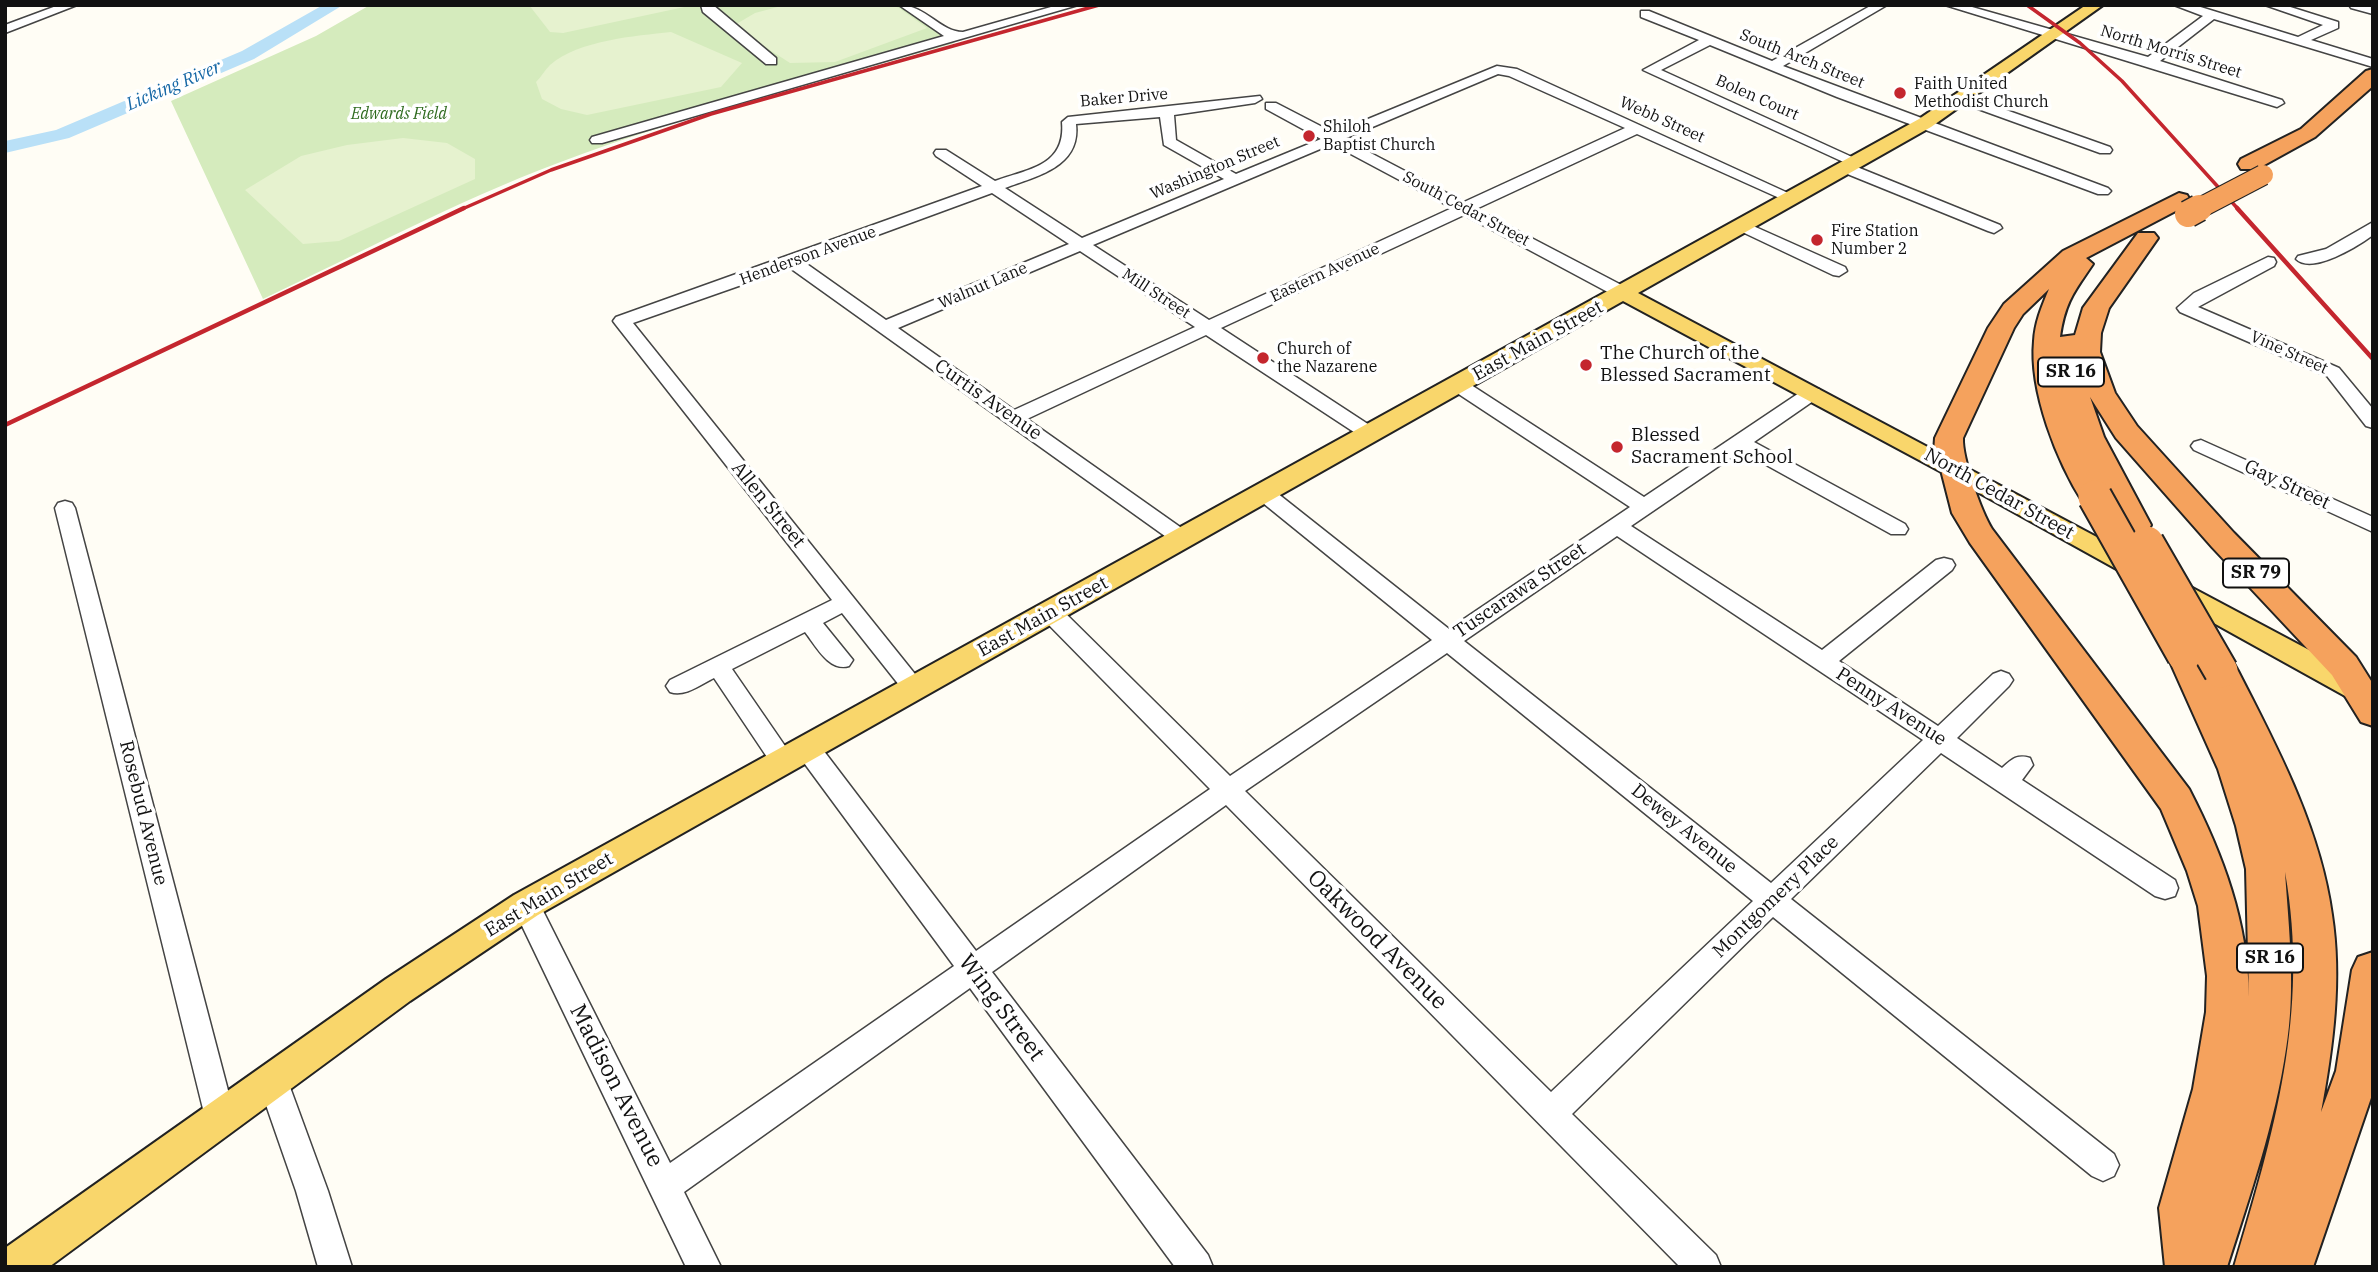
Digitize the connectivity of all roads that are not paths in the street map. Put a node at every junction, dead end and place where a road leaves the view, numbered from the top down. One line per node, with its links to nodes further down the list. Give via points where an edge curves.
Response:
1 (71, 5): 14 (street)
2 (707, 5): 19 (street)
3 (905, 5): 16 (street)
4 (1072, 5): 16 (street)
5 (1881, 5): 21 (street)
6 (1951, 5): 15 (street, North Morris Street)
7 (2096, 5): 15 (main road, East Main Street)
8 (2180, 5): 13 (street)
9 (2271, 5): 18 (street, via 2334,25)
10 (2355, 5): 11 (street)
11 (2373, 10)
12 (1645, 14): 17 (street, South Arch Street)
13 (2212, 15): 18 (street); 20 (street)
14 (5, 29)
15 (2058, 31): 20 (street, North Morris Street); 24 (main road, East Main Street)
16 (952, 36): 33 (street, via 944,42)
17 (1707, 41): 21 (street, South Arch Street); 36 (street, Bolen Court, via 1650,70 1777,125)
18 (2299, 41): 22 (street)
19 (771, 61)
20 (2150, 62): 27 (street, North Morris Street)
21 (1773, 66): 30 (street, South Arch Street)
22 (2371, 72): 37 (highway, SR 16, via 2308,133)
23 (1519, 74): 31 (street, Webb Street); 32 (street, Washington Street, via 1495,71)
24 (1961, 98): 30 (main road, East Main Street); 34 (street)
25 (1255, 99): 29 (street, Baker Drive)
26 (2373, 101): 37 (highway, SR 16, via 2298,159)
27 (2277, 103)
28 (1271, 106): 32 (street, South Cedar Street)
29 (1167, 112): 38 (street, via 1169,142); 39 (street, Baker Drive, via 1069,122 1071,142 1066,154 1047,167)
30 (1925, 123): 36 (main road, East Main Street); 40 (street)
31 (1637, 128): 41 (street, Webb Street); 43 (street, Eastern Avenue)
32 (1334, 139): 38 (street, Washington Street); 43 (street, South Cedar Street)
33 (597, 140)
34 (2105, 150)
35 (941, 153): 39 (street, Mill Street)
36 (1851, 165): 41 (main road, East Main Street); 46 (street)
37 (2256, 170): 42 (highway, SR 16, bridge)
38 (1234, 179): 49 (street, Washington Street)
39 (992, 187): 49 (street, Mill Street); 51 (street, Henderson Avenue)
40 (2103, 191)
41 (1791, 198): 44 (main road, East Main Street)
42 (2184, 207): 47 (highway, SR 16); 48 (highway, SR 16)
43 (1464, 208): 54 (street, South Cedar Street); 57 (street, Eastern Avenue)
44 (1742, 226): 53 (street); 54 (main road, East Main Street)
45 (2373, 227): 50 (street, via 2345,247)
46 (1994, 228)
47 (2146, 238): 84 (highway, SR 79, via 2096,308 2088,333 2087,352 2101,393 2126,432 2344,666); 105 (highway, SR 16, bridge, via 2108,263 2079,295 2069,355 2079,409 2136,525 2221,671 2286,807 2304,869 2315,944 2317,986 2296,1134)
48 (2099, 243): 65 (highway, via 2071,256 2013,309 2001,328 1949,438 1948,453); 104 (highway, SR 16, bridge, via 2061,289 2052,312 2048,337 2054,403 2063,433 2184,656 2236,769 2265,869 2271,980 2266,1048 2243,1144)
49 (1082, 245): 56 (street, Walnut Lane); 57 (street, Mill Street)
50 (2304, 259)
51 (793, 262): 55 (street, Henderson Avenue); 56 (street, Curtis Avenue)
52 (2268, 262): 61 (street, Vine Street, via 2186,308 2333,372)
53 (1839, 271)
54 (1623, 293): 58 (main road, East Main Street); 59 (main road, North Cedar Street)
55 (622, 321): 74 (street, Allen Street)
56 (885, 327): 60 (street, Curtis Avenue)
57 (1208, 328): 60 (street, Eastern Avenue); 62 (street, Mill Street)
58 (1458, 385): 62 (main road, East Main Street); 67 (street)
59 (1812, 393): 63 (street, Tuscarawa Street); 65 (main road, North Cedar Street)
60 (1013, 418): 72 (street, Curtis Avenue)
61 (2373, 422)
62 (1370, 434): 66 (main road, East Main Street)
63 (1740, 442): 67 (street, Tuscarawa Street); 71 (street)
64 (2201, 446): 69 (street, Gay Street)
65 (1956, 470): 84 (main road, North Cedar Street / SR 79); 103 (highway, via 1967,513 1981,536 2176,800 2214,886 2227,958 2228,1004 2216,1086 2183,1210)
66 (1265, 494): 72 (main road, East Main Street); 77 (street, Dewey Avenue)
67 (1644, 507): 70 (street, Tuscarawa Street)
68 (65, 508): 95 (street, Rosebud Avenue)
69 (2373, 525)
70 (1617, 526): 77 (street, Tuscarawa Street); 79 (street, Penny Avenue)
71 (1898, 529)
72 (1183, 538): 75 (main road, East Main Street)
73 (1944, 565): 79 (street)
74 (846, 602): 76 (street); 83 (street, Allen Street)
75 (1051, 613): 83 (main road, East Main Street); 87 (street, Oakwood Avenue)
76 (808, 621): 78 (street); 80 (street)
77 (1448, 640): 87 (street, Tuscarawa Street); 89 (street, Dewey Avenue)
78 (841, 660)
79 (1823, 662): 85 (street, Penny Avenue)
80 (718, 666): 82 (street); 86 (street, Wing Street)
81 (2001, 680): 85 (street, Montgomery Place)
82 (677, 686)
83 (915, 689): 86 (main road, East Main Street)
84 (2368, 701)
85 (1940, 740): 88 (street, Penny Avenue, via 2013,773); 89 (street, Montgomery Place)
86 (796, 755): 90 (main road, East Main Street); 91 (street, Wing Street)
87 (1228, 790): 91 (street, Tuscarawa Street); 94 (street, Oakwood Avenue)
88 (2165, 888)
89 (1773, 900): 94 (street, Montgomery Place); 96 (street, Dewey Avenue)
90 (526, 905): 93 (main road, East Main Street, via 397,989); 97 (street, Madison Avenue)
91 (973, 970): 97 (street, Tuscarawa Street); 101 (street, Wing Street)
92 (2373, 971): 106 (highway, via 2358,1071)
93 (272, 1079): 95 (main road, East Main Street); 99 (street)
94 (1550, 1113): 102 (street, Oakwood Avenue)
95 (220, 1117): 98 (main road, East Main Street)
96 (2103, 1165)
97 (666, 1185): 100 (street, Madison Avenue)
98 (14, 1267)
99 (335, 1267)
100 (704, 1267)
101 (1196, 1267)
102 (1704, 1267)
103 (2189, 1267)
104 (2203, 1267)
105 (2258, 1267)
106 (2290, 1267)

